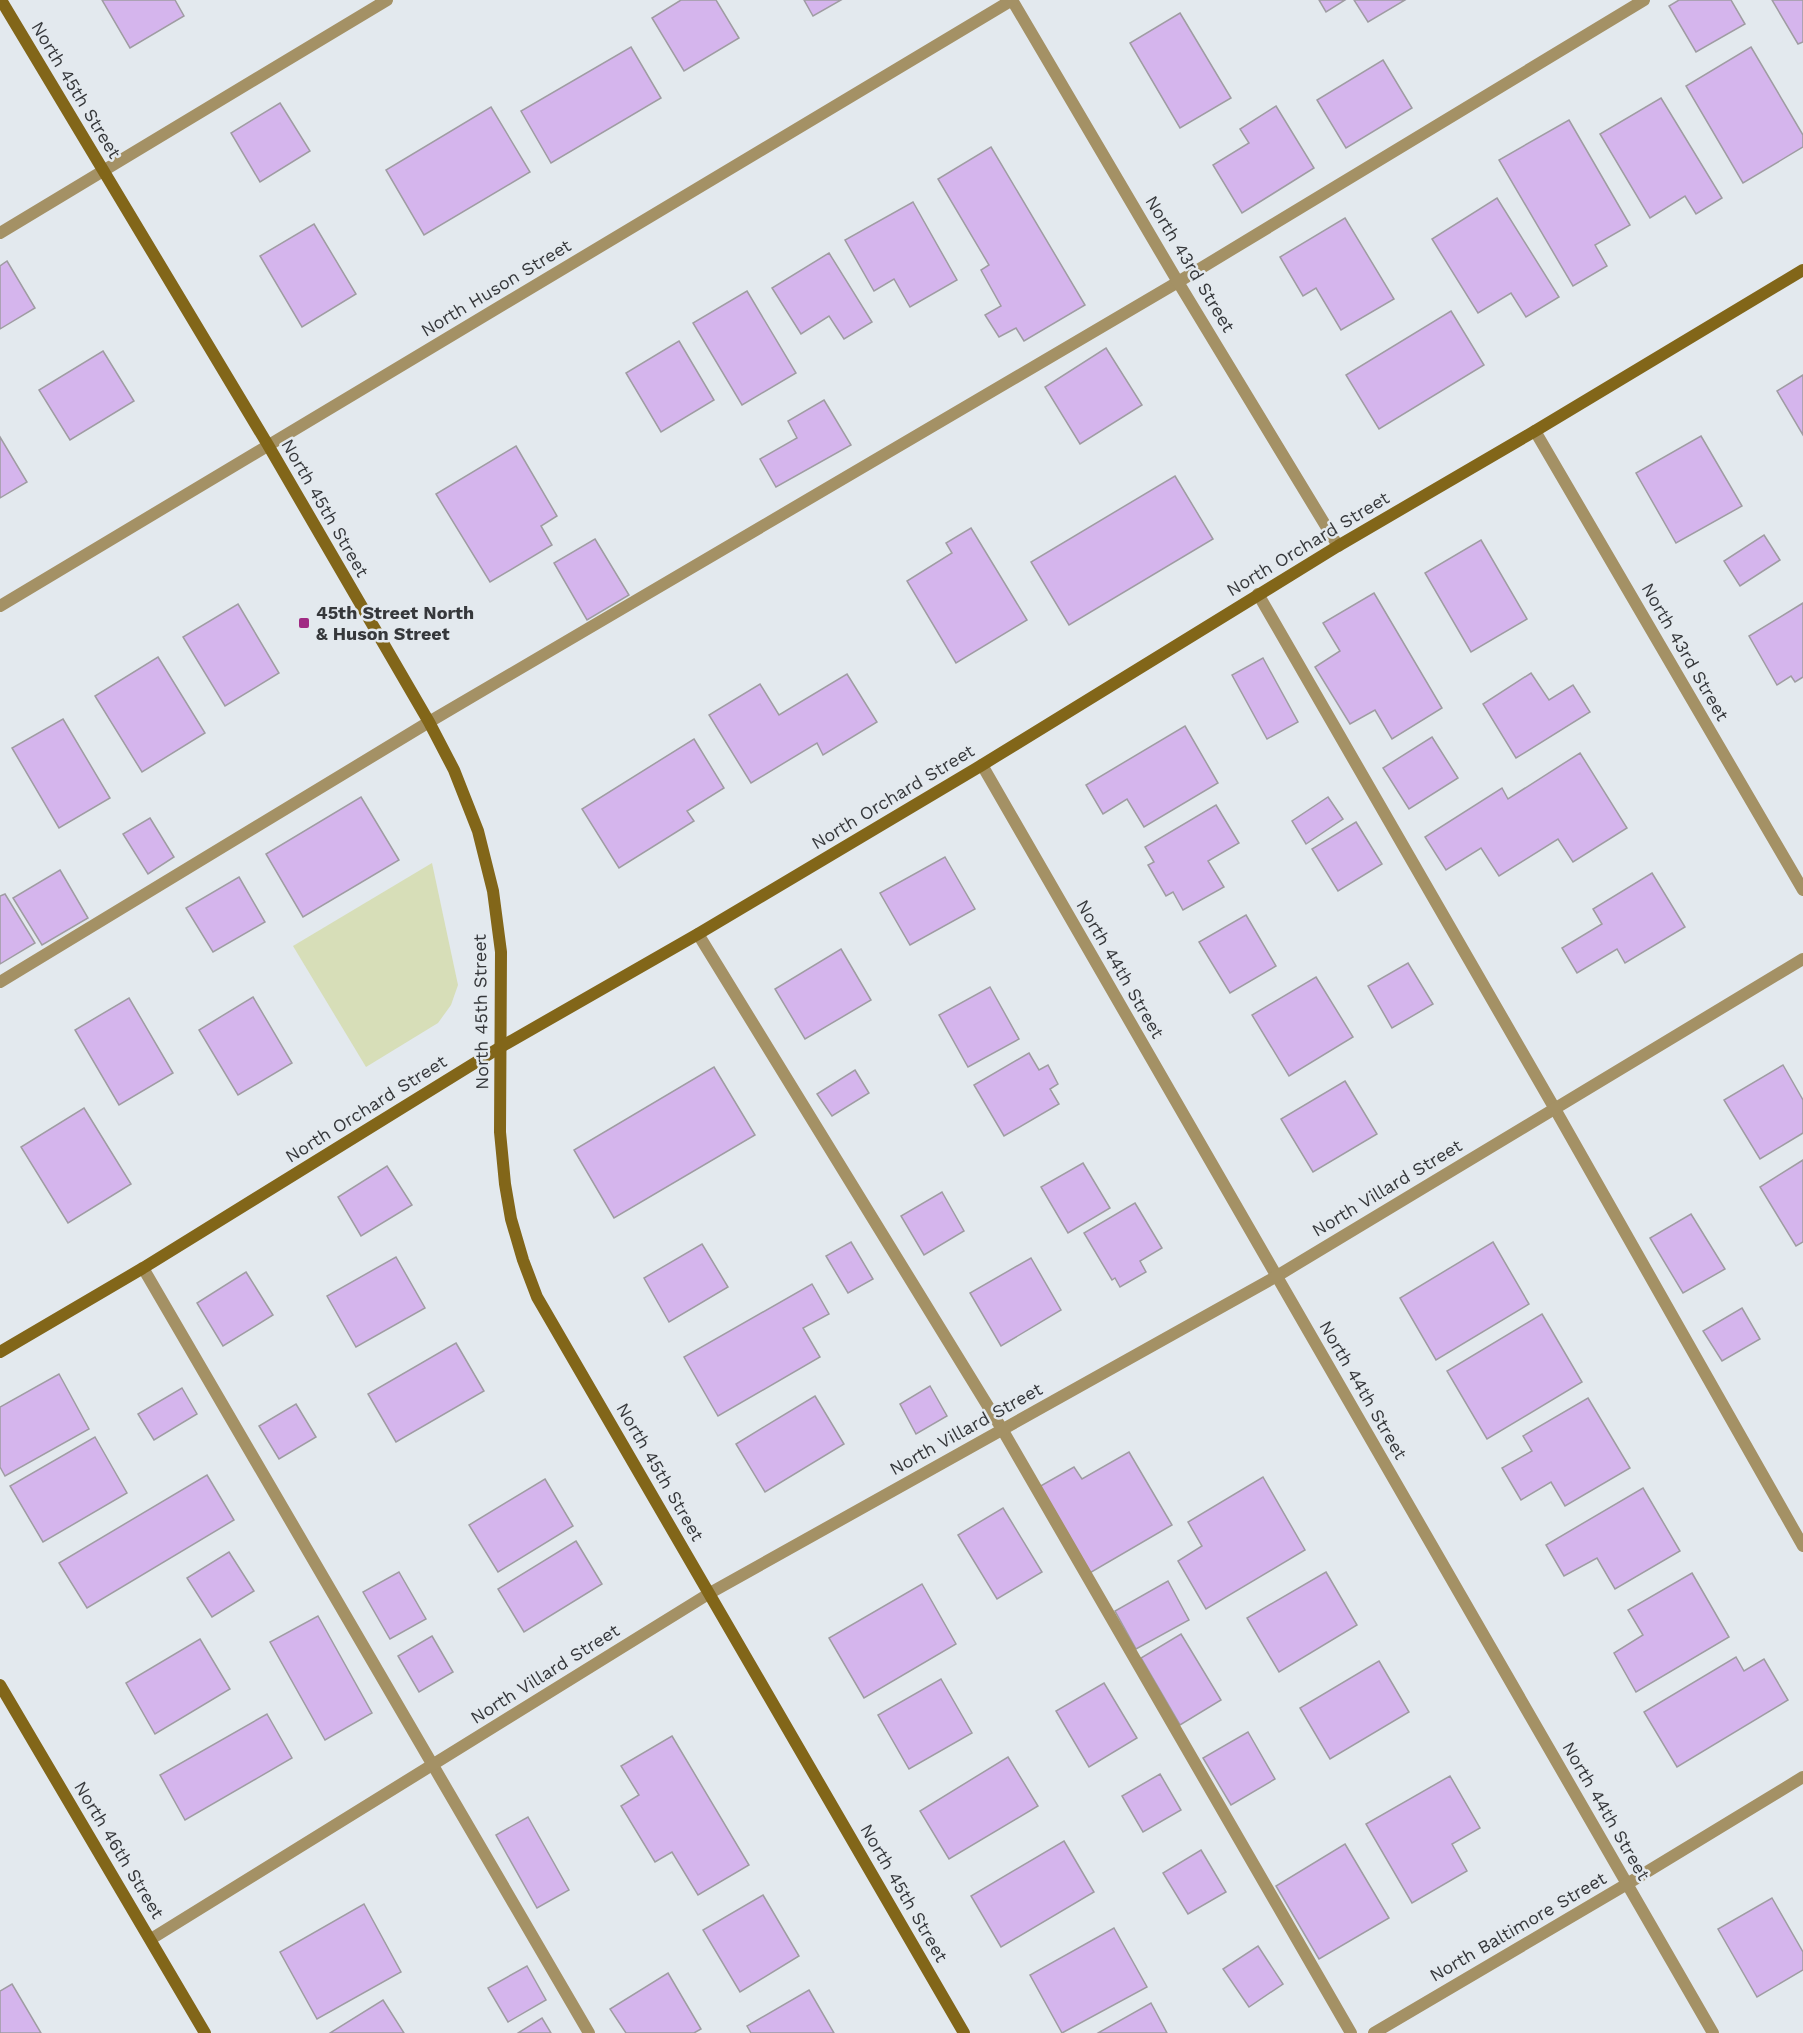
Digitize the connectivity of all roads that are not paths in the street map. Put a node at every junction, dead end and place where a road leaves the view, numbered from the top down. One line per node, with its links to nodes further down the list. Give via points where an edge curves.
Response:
1 (1, 0): 5 (street, North 45th Street)
2 (387, 0): 5 (street)
3 (1012, 0): 8 (street, North 43rd Street); 10 (street, North Huson Street)
4 (1644, 0): 8 (street)
5 (103, 171): 6 (street); 10 (street, North 45th Street)
6 (0, 233)
7 (1803, 270): 9 (street, North Orchard Street)
8 (1178, 282): 11 (street, North 43rd Street); 14 (street)
9 (1535, 431): 11 (street, North Orchard Street); 16 (street, North 43rd Street)
10 (268, 445): 13 (street, North Huson Street); 14 (street, North 45th Street)
11 (1338, 546): 12 (street, North Orchard Street)
12 (1258, 594): 15 (street, North Orchard Street); 21 (street)
13 (0, 606)
14 (429, 722): 19 (street); 20 (street, North 45th Street, via 454,770 478,831 493,891 501,952)
15 (982, 765): 17 (street, North Orchard Street); 23 (street, North 44th Street)
16 (1803, 890)
17 (698, 934): 20 (street, North Orchard Street); 25 (street)
18 (1803, 959): 21 (street, North Villard Street)
19 (0, 982)
20 (499, 1048): 22 (street, North Orchard Street); 27 (street, North 45th Street, via 505,1184 511,1220 537,1297)
21 (1555, 1108): 23 (street, North Villard Street); 26 (street)
22 (143, 1268): 24 (street, North Orchard Street); 29 (street)
23 (1277, 1276): 25 (street, North Villard Street); 31 (street, North 44th Street)
24 (0, 1352)
25 (1002, 1429): 27 (street, North Villard Street); 36 (street)
26 (1803, 1546)
27 (710, 1593): 29 (street, North Villard Street); 35 (street, North 45th Street)
28 (0, 1686): 32 (street, North 46th Street)
29 (434, 1764): 32 (street, North Villard Street); 34 (street)
30 (1803, 1777): 31 (street, North Baltimore Street)
31 (1627, 1884): 37 (street, North Baltimore Street); 38 (street, North 44th Street)
32 (151, 1940): 33 (street, North 46th Street)
33 (205, 2033)
34 (589, 2033)
35 (964, 2033)
36 (1351, 2033)
37 (1374, 2033)
38 (1713, 2033)

